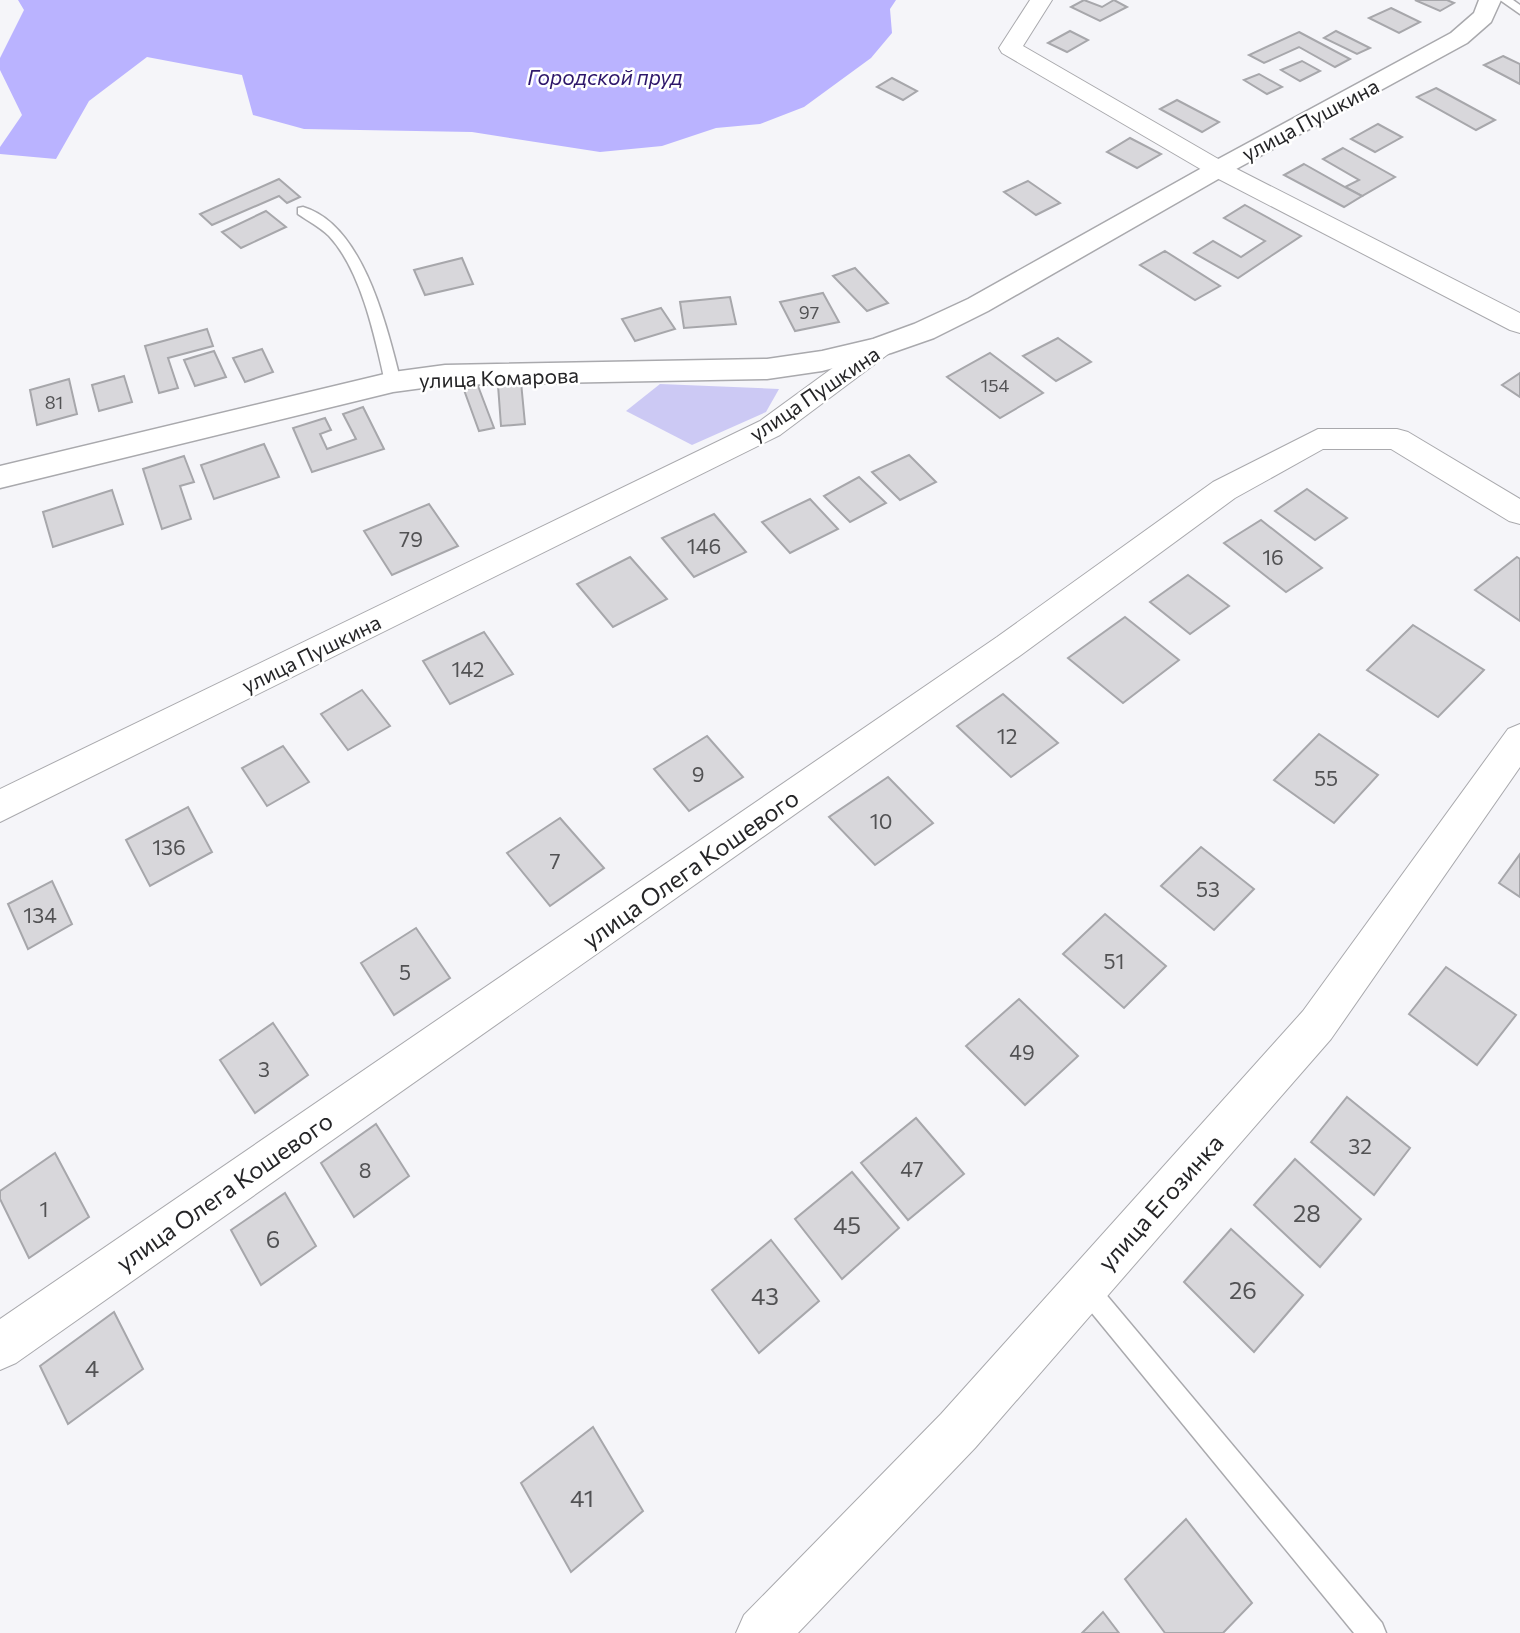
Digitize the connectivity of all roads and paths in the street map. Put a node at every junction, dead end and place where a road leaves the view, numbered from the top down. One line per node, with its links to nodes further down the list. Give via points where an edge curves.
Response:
1 (1041, 0): 5 (street, via 1010,48)
2 (1490, 0): 5 (street, улица Пушкина, via 1478,24 1459,38)
3 (1506, 0): 4 (lane)
4 (1520, 11)
5 (1218, 169): 7 (street); 8 (street, улица Пушкина, via 978,305)
6 (303, 211): 9 (lane, via 336,235 355,267 380,328)
7 (1520, 324)
8 (881, 346): 9 (street, улица Комарова, via 767,369 445,375); 13 (street, улица Пушкина, via 770,428)
9 (393, 382): 10 (street, улица Комарова)
10 (0, 477)
11 (1520, 513): 15 (street, улица Олега Кошевого, via 1397,439 1318,439 1224,490 1009,646)
12 (1520, 739): 14 (street, улица Егозинка, via 1317,1025)
13 (0, 806)
14 (1085, 1287): 16 (street, улица Егозинка, via 958,1431); 17 (lane)
15 (0, 1347)
16 (762, 1633)
17 (1372, 1633)

